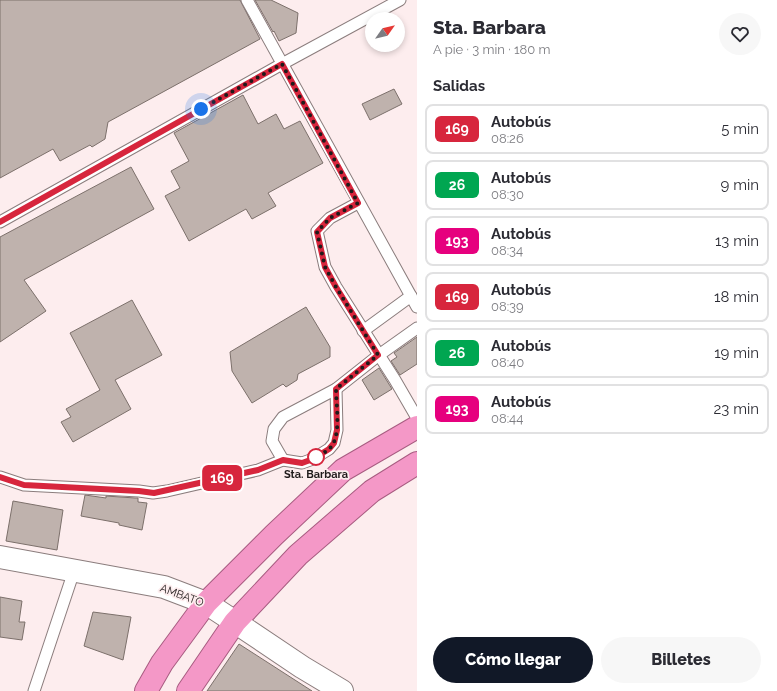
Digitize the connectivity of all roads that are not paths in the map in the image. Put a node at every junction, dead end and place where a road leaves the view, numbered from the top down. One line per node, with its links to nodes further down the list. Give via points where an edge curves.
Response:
1 (247, 0): 3 (lane)
2 (400, 0): 3 (lane)
3 (282, 64): 4 (lane); 5 (lane)
4 (358, 203): 6 (lane); 9 (lane, via 330,218 317,232 325,267)
5 (0, 222)
6 (411, 296): 7 (lane); 9 (lane)
7 (417, 308)
8 (417, 328): 10 (lane)
9 (363, 331): 10 (lane)
10 (378, 355): 11 (lane); 12 (lane)
11 (336, 389): 14 (lane, via 283,417 274,430 272,440); 14 (lane, via 337,430 334,443 313,459 302,463)
12 (417, 418)
13 (417, 427): 19 (highway, via 343,470)
14 (283, 460): 16 (lane, via 258,470 154,493 24,485)
15 (417, 463): 20 (highway, via 372,491 298,556)
16 (0, 477)
17 (0, 557): 18 (street, AMBATO)
18 (74, 572): 19 (street, AMBATO, via 164,587); 21 (lane)
19 (206, 603): 20 (street, AMBATO); 22 (highway, via 162,663)
20 (235, 622): 23 (highway); 24 (street, AMBATO)
21 (34, 691)
22 (146, 691)
23 (188, 691)
24 (342, 691)

